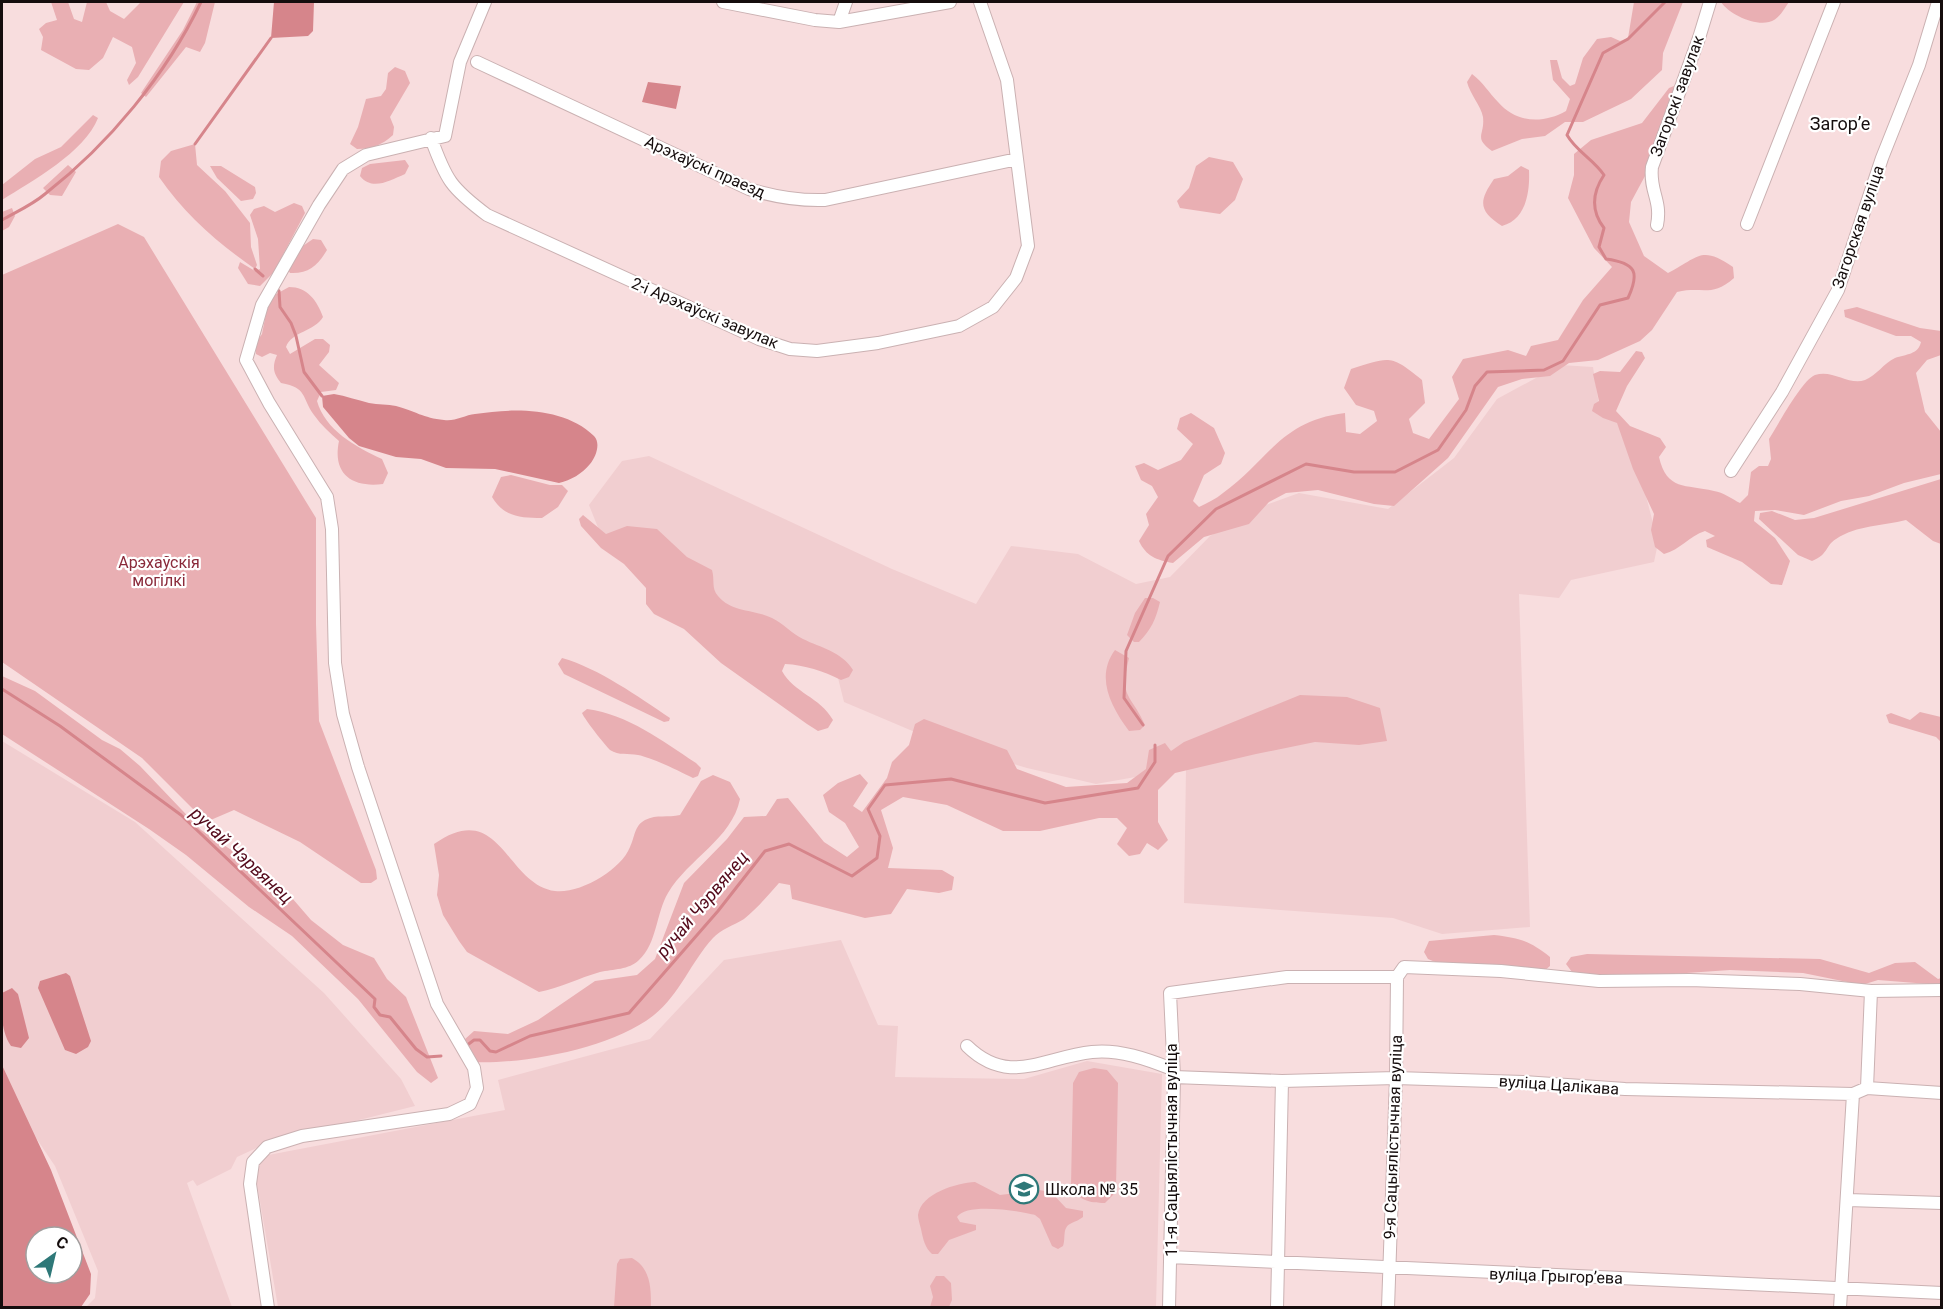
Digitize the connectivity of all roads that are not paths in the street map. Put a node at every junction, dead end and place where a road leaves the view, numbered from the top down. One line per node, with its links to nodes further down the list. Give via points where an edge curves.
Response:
1 (485, 2): 11 (street, via 460,62 445,136)
2 (723, 2): 9 (street)
3 (846, 2): 9 (street)
4 (950, 2): 9 (street)
5 (980, 2): 12 (street, 2-і Арэхаўскі завулак, via 1007,80)
6 (1710, 2): 14 (street, Загорскі завулак, via 1652,167 1650,184 1660,208)
7 (1834, 2): 13 (street)
8 (1938, 2): 15 (street, Загорская вуліца, via 1919,66 1882,158 1838,290 1782,392)
9 (840, 22)
10 (477, 62): 12 (street, Арэхаўскі праезд, via 749,189 774,197 825,200)
11 (431, 138): 12 (street, 2-і Арэхаўскі завулак, via 445,176 464,198 487,215 759,339 790,349 817,351 959,326 993,307 1016,278 1028,246); 33 (street, via 366,155 343,169 262,305 246,360 327,497 332,529 334,663 343,714 437,1004 474,1068 477,1088 470,1104 449,1114 302,1136 267,1147 253,1162 250,1184)
12 (1017, 159)
13 (1747, 224)
14 (1657, 225)
15 (1731, 471)
16 (1400, 972): 18 (street, via 1501,971 1599,981 1800,984); 20 (street, 11-я Сацыялістычная вуліца, via 1287,977 1170,993); 21 (street, 9-я Сацыялістычная вуліца)
17 (1941, 990): 18 (street)
18 (1871, 991): 23 (street)
19 (967, 1046): 20 (street, via 993,1066 1021,1068 1093,1052 1141,1056)
20 (1173, 1073): 22 (street, вуліца Цалікава); 28 (street, 11-я Сацыялістычная вуліца)
21 (1396, 1078): 22 (street, вуліца Цалікава); 25 (street, вуліца Цалікава); 30 (street, 9-я Сацыялістычная вуліца)
22 (1282, 1080): 29 (street)
23 (1867, 1088): 24 (street, вуліца Цалікава); 25 (street, вуліца Цалікава)
24 (1941, 1093)
25 (1853, 1094): 26 (street)
26 (1848, 1200): 27 (street); 31 (street)
27 (1941, 1203)
28 (1170, 1257): 29 (street, вуліца Грыгорʼева); 34 (street, 11-я Сацыялістычная вуліца)
29 (1278, 1263): 30 (street, вуліца Грыгорʼева); 35 (street)
30 (1389, 1269): 31 (street, вуліца Грыгорʼева); 36 (street, 9-я Сацыялістычная вуліца)
31 (1842, 1288): 32 (street, вуліца Грыгорʼева); 37 (street)
32 (1941, 1293)
33 (268, 1308)
34 (1169, 1308)
35 (1277, 1308)
36 (1388, 1308)
37 (1840, 1308)

